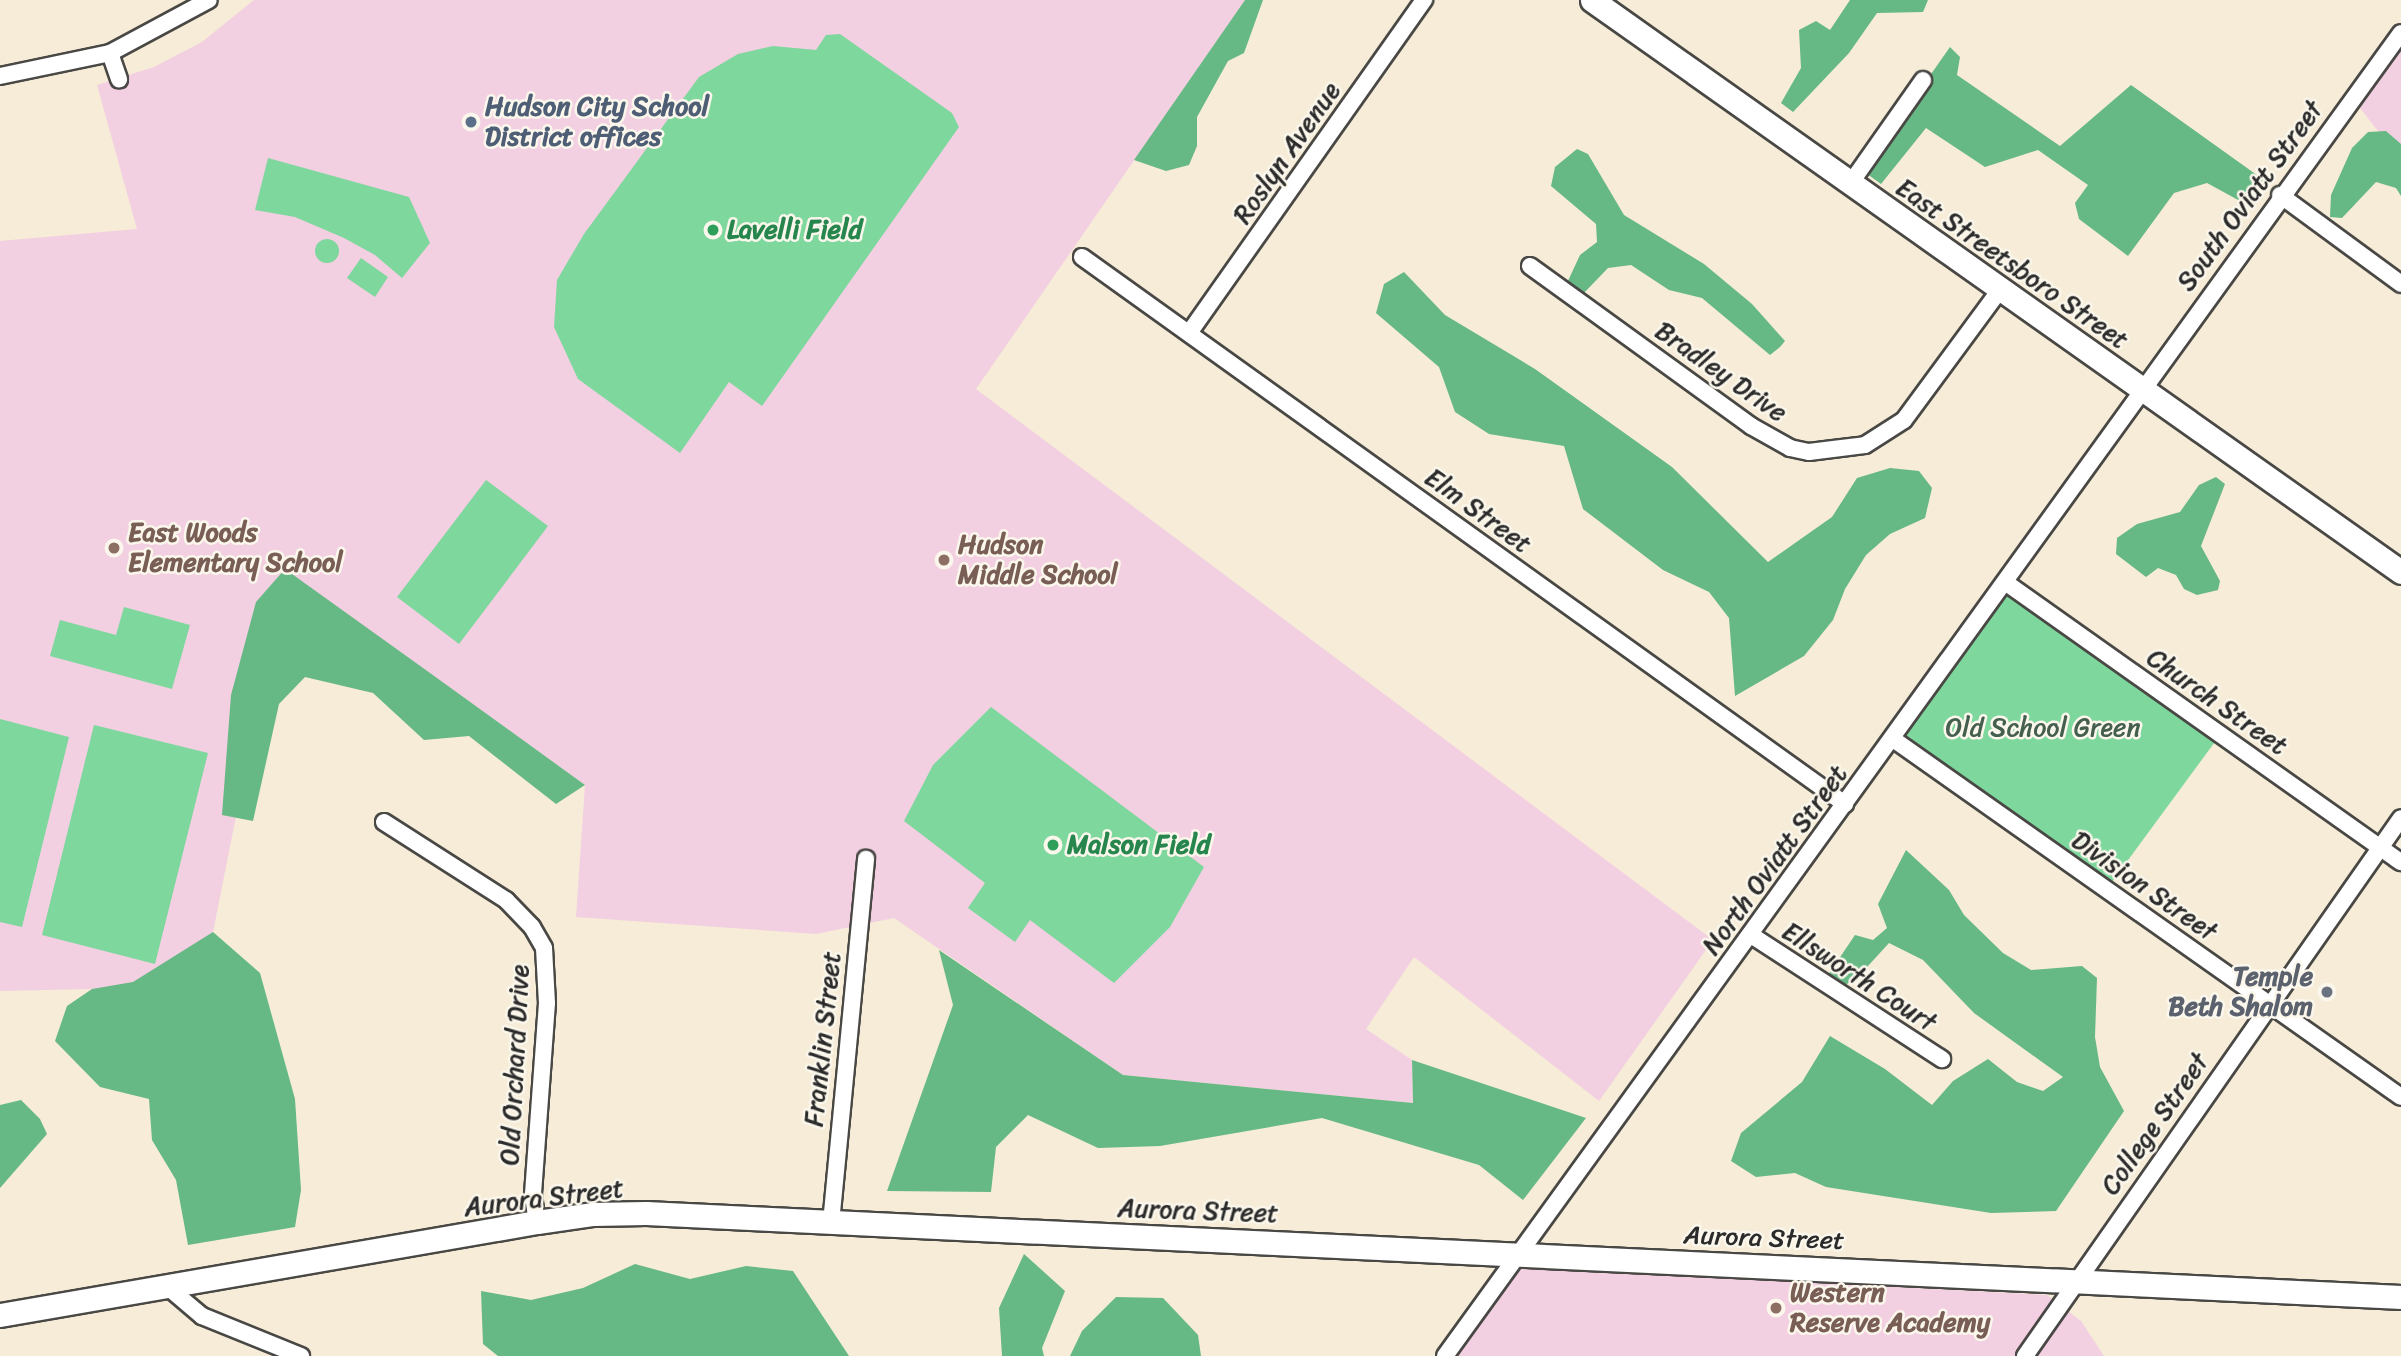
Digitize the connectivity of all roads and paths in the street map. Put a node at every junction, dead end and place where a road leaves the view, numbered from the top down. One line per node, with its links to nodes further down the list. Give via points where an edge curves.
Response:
1 (209, 0): 5 (street)
2 (1424, 0): 15 (street, Roslyn Avenue)
3 (1600, 2): 9 (street, East Streetsboro Street)
4 (2401, 33): 10 (street, South Oviatt Street)
5 (110, 53): 6 (street); 7 (street)
6 (0, 76)
7 (120, 79)
8 (1923, 80): 9 (street)
9 (1850, 184): 14 (street, East Streetsboro Street)
10 (2280, 195): 13 (street); 16 (street, South Oviatt Street)
11 (1082, 257): 15 (street, Elm Street)
12 (1530, 267): 14 (street, Bradley Drive, via 1751,426 1809,452 1865,445 1904,420)
13 (2401, 284)
14 (2000, 290): 16 (street, East Streetsboro Street)
15 (1189, 333): 20 (street, Elm Street)
16 (2142, 391): 17 (street, East Streetsboro Street); 18 (street, North Oviatt Street)
17 (2401, 572)
18 (2005, 582): 19 (street, North Oviatt Street); 23 (street, Church Street)
19 (1893, 739): 20 (street, North Oviatt Street); 27 (street, Division Street)
20 (1845, 804): 26 (street, North Oviatt Street)
21 (2401, 818): 23 (street, College Street)
22 (384, 822): 30 (street, Old Orchard Drive, via 506,900 532,927 544,948 547,1003 533,1195)
23 (2380, 848): 25 (street, Church Street); 27 (street, College Street)
24 (866, 859): 31 (street, Franklin Street)
25 (2401, 862)
26 (1751, 935): 28 (street, Ellsworth Court); 32 (street, North Oviatt Street)
27 (2269, 1004): 29 (street, Division Street); 33 (street, College Street)
28 (1941, 1059)
29 (2401, 1097)
30 (537, 1222): 31 (street, Aurora Street, via 646,1213); 34 (street, Aurora Street)
31 (831, 1223): 32 (street, Aurora Street)
32 (1517, 1253): 33 (street, Aurora Street); 38 (street, North Oviatt Street)
33 (2078, 1279): 35 (street, Aurora Street); 39 (street, College Street)
34 (170, 1289): 36 (street, Aurora Street); 37 (street, via 202,1316)
35 (2401, 1297)
36 (0, 1315)
37 (301, 1356)
38 (1445, 1356)
39 (2025, 1356)

